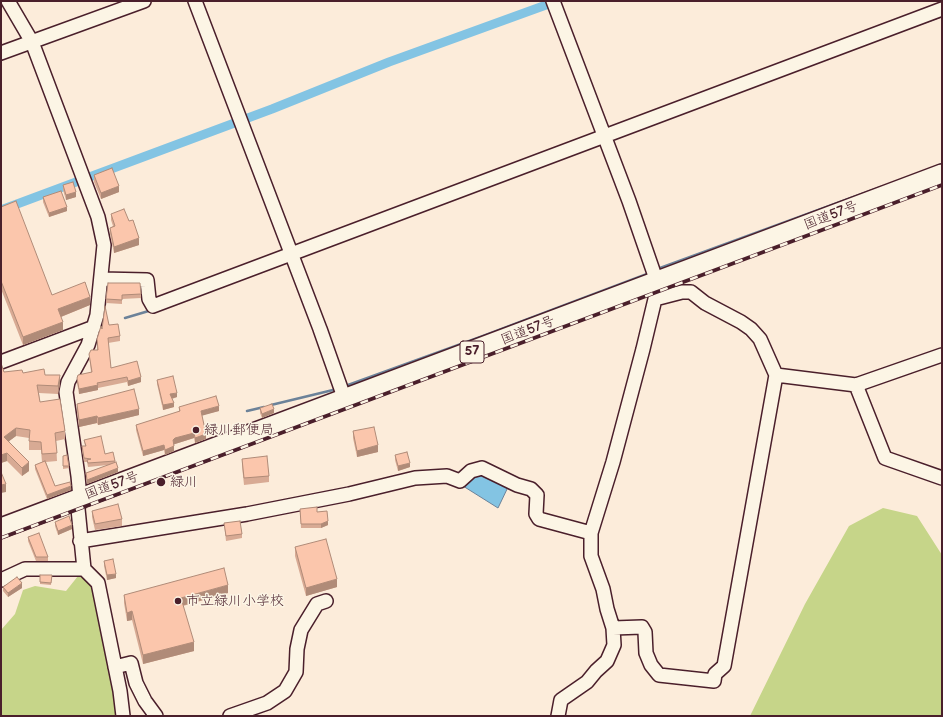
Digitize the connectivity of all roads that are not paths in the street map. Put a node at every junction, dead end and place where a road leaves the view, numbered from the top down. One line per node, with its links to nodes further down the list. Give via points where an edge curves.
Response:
1 (8, 1): 6 (street)
2 (144, 1): 6 (street)
3 (195, 1): 10 (street)
4 (553, 1): 8 (street)
5 (942, 9): 8 (street)
6 (32, 42): 7 (street); 11 (street, via 98,217 104,245)
7 (1, 53)
8 (603, 137): 10 (street); 12 (street, via 629,201)
9 (942, 174): 12 (highway, 国道57号 / 57)
10 (290, 254): 11 (street, via 153,306 149,298 147,280); 18 (street)
11 (102, 278): 13 (street)
12 (656, 291): 16 (street, via 690,292 741,322 760,339); 18 (highway, 国道57号 / 57); 22 (street)
13 (94, 327): 15 (street); 20 (street, via 88,345 68,382 66,392)
14 (942, 355): 17 (street)
15 (1, 362)
16 (776, 375): 17 (street); 27 (street, via 724,666 715,674 714,681 659,675 646,653 645,632 642,628)
17 (856, 385): 19 (street, via 885,458)
18 (345, 400): 20 (highway, 国道57号 / 57)
19 (942, 478)
20 (80, 498): 21 (highway, 国道57号 / 57); 23 (street)
21 (1, 528)
22 (591, 533): 23 (street, via 539,519 536,514 537,496 531,489 482,468 471,471 460,481 446,476 416,478 350,494 254,512); 27 (street, via 591,556)
23 (80, 540): 24 (street)
24 (84, 569): 25 (street, via 25,568); 28 (street, via 98,583)
25 (1, 580)
26 (326, 601): 31 (street, via 317,604 301,630 296,649 296,672 285,690 266,703)
27 (613, 628): 32 (street, via 614,645 607,661 587,682 561,700)
28 (115, 667): 29 (street); 30 (street, via 131,662 136,683)
29 (123, 716)
30 (156, 716)
31 (230, 716)
32 (558, 716)

